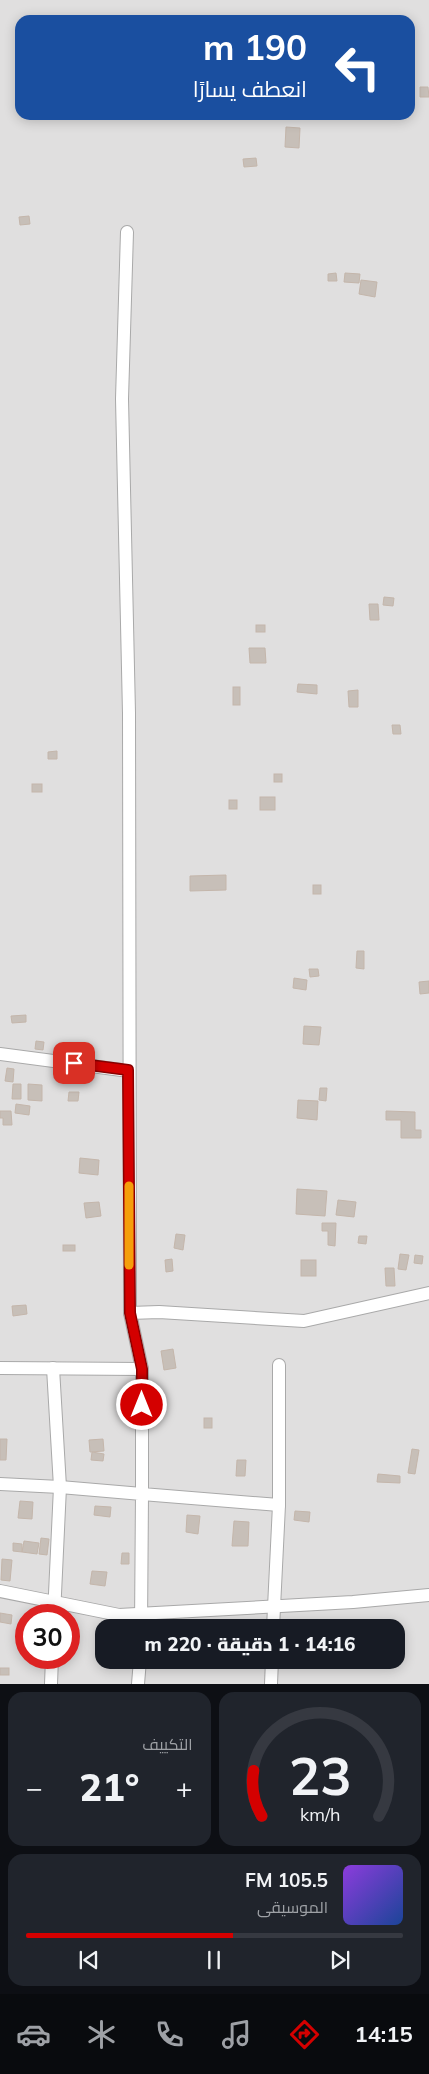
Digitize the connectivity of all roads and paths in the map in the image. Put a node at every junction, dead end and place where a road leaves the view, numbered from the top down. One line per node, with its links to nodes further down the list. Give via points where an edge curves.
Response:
1 (127, 232): 3 (street, via 122,399 129,713)
2 (0, 1054): 3 (street)
3 (128, 1070): 5 (street)
4 (429, 1293): 5 (street, via 304,1321)
5 (130, 1313): 9 (street)
6 (279, 1365): 13 (street)
7 (0, 1368): 8 (street)
8 (53, 1368): 9 (street); 11 (street)
9 (142, 1369): 12 (street)
10 (0, 1484): 11 (street)
11 (60, 1487): 12 (street); 17 (street)
12 (142, 1494): 13 (street); 20 (street)
13 (279, 1504): 18 (street)
14 (0, 1592): 16 (street)
15 (429, 1595): 18 (street)
16 (38, 1604)
17 (54, 1604)
18 (274, 1606): 20 (street); 22 (street)
19 (80, 1611): 20 (street)
20 (142, 1614): 21 (street)
21 (142, 1619)
22 (273, 1619)
23 (52, 1669): 26 (street)
24 (139, 1669): 27 (street)
25 (272, 1669): 28 (street)
26 (51, 1684)
27 (138, 1684)
28 (271, 1684)

